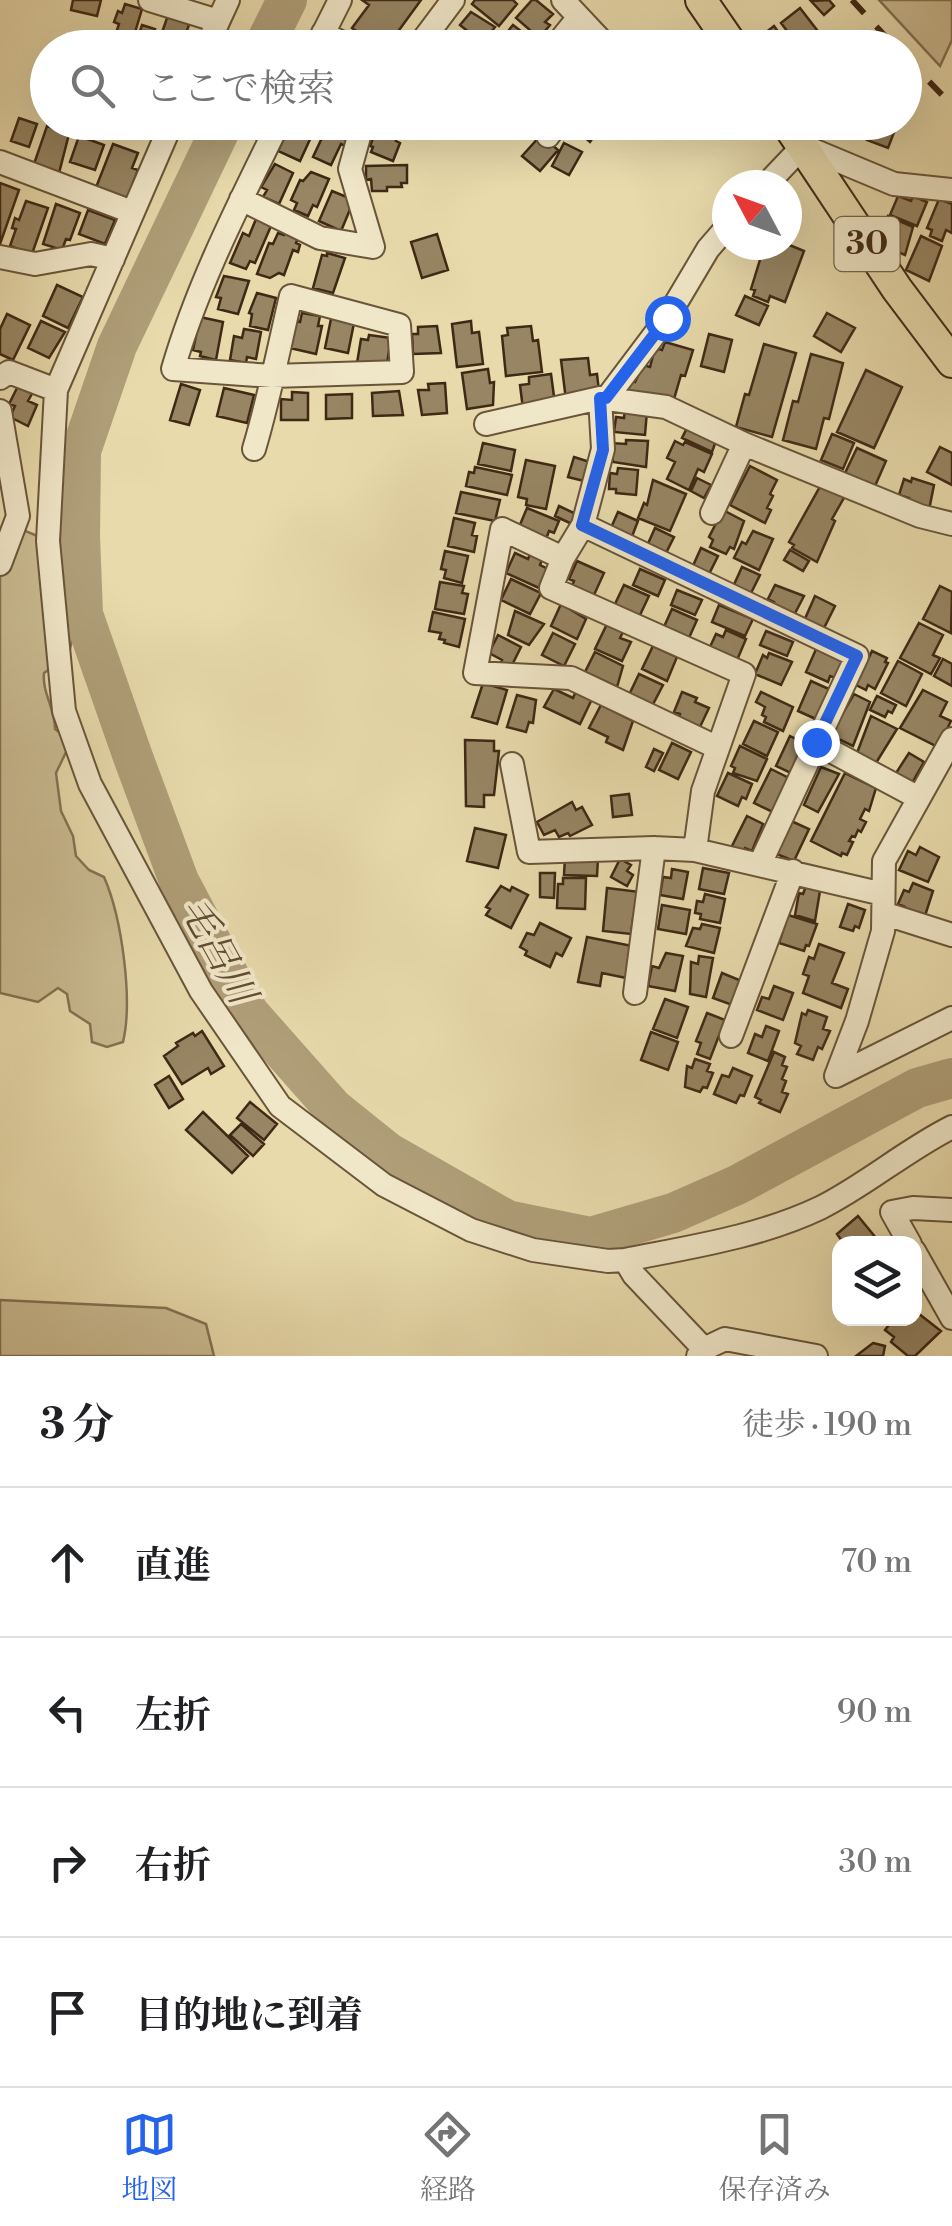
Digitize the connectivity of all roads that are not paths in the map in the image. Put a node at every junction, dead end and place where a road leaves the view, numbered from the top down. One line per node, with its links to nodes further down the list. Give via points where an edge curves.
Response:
1 (150, 0): 6 (street)
2 (340, 0): 7 (street)
3 (453, 0): 8 (street)
4 (700, 0): 11 (main road)
5 (569, 5): 9 (street); 10 (street)
6 (223, 11)
7 (325, 30)
8 (430, 30)
9 (560, 30)
10 (592, 30)
11 (721, 30)
12 (164, 140): 22 (street)
13 (270, 140): 21 (street)
14 (358, 140): 21 (street, via 350,169 374,248 320,238)
15 (791, 140): 19 (street)
16 (798, 140): 26 (main road, 30)
17 (806, 140): 20 (street, via 894,184)
18 (0, 162): 22 (street)
19 (774, 170)
20 (952, 190)
21 (242, 199): 27 (street, via 173,369)
22 (132, 212): 25 (street)
23 (712, 244): 30 (street, via 667,318)
24 (0, 258): 25 (street, via 35,264 92,254)
25 (112, 259): 29 (street)
26 (952, 362)
27 (272, 376): 27 (street, via 402,372 400,325 291,296); 34 (street)
28 (0, 378): 29 (street, via 10,372)
29 (56, 390): 58 (street, via 48,541 64,711 90,784 202,991 280,1106 384,1185 471,1230 534,1250)
30 (603, 398): 32 (street); 33 (street, via 666,407); 38 (street, via 603,450)
31 (0, 410): 36 (street, via 18,516)
32 (486, 424)
33 (744, 444): 35 (street); 37 (street)
34 (254, 449)
35 (712, 513)
36 (7, 524): 40 (street)
37 (952, 524)
38 (582, 525): 39 (street); 42 (street, via 857,656)
39 (563, 558): 43 (street, via 551,588 744,674); 43 (street, via 502,529 476,672 571,678)
40 (0, 564)
41 (952, 739): 45 (street)
42 (816, 742): 45 (street); 48 (street)
43 (716, 747): 47 (street)
44 (512, 764): 46 (street, via 529,852)
45 (917, 798): 50 (street, via 884,861)
46 (654, 848): 47 (street); 52 (street)
47 (695, 850): 48 (street)
48 (760, 864): 49 (street)
49 (793, 870): 50 (street); 54 (street)
50 (885, 904): 51 (street); 53 (street, via 857,1021 836,1076)
51 (952, 935)
52 (635, 993)
53 (952, 1018)
54 (730, 1036)
55 (952, 1126): 58 (street, via 817,1209 761,1230)
56 (952, 1210): 57 (street, via 892,1212)
57 (906, 1236)
58 (625, 1260): 61 (street)
59 (922, 1265): 60 (street)
60 (952, 1318)
61 (711, 1351): 62 (street, via 725,1339)
62 (816, 1356)

